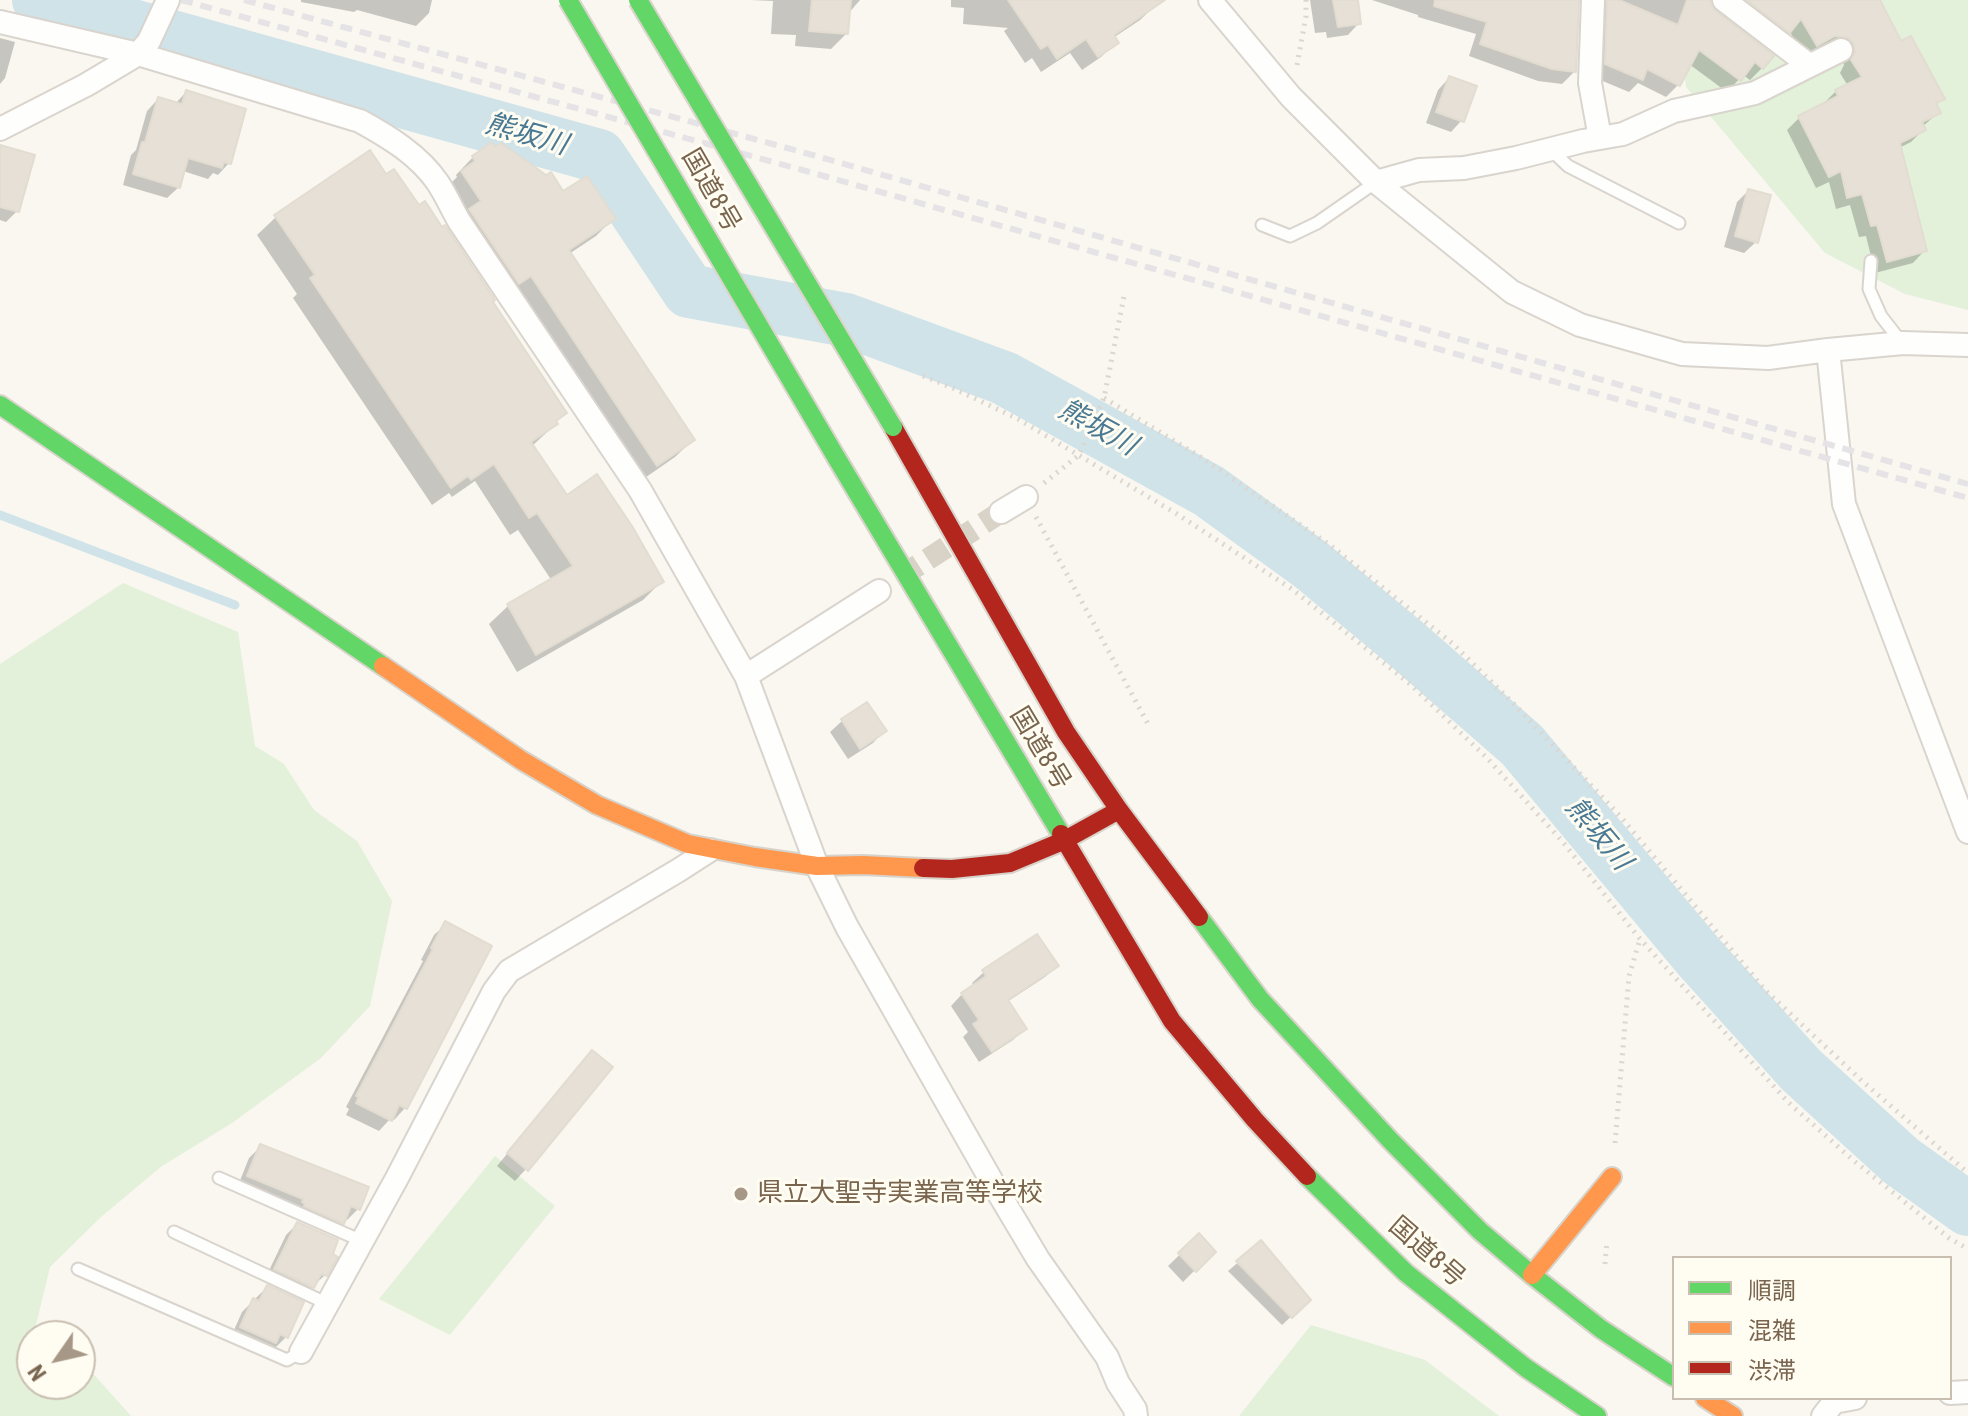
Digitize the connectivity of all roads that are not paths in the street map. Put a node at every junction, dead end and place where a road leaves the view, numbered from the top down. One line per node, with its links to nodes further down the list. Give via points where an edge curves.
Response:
1 (168, 0): 8 (street)
2 (568, 0): 28 (main road, 国道8号, bridge)
3 (638, 0): 26 (main road, 国道8号, bridge, via 893,427 1066,732)
4 (1210, 0): 14 (street, via 1291,97)
5 (1593, 0): 12 (street, via 1590,83)
6 (1724, 0): 10 (street)
7 (0, 22): 8 (street)
8 (149, 39): 11 (street, via 86,85); 25 (street, via 360,121 413,156 436,181 640,490)
9 (1841, 50): 10 (street)
10 (1809, 65): 12 (street, via 1755,93 1674,111 1623,134)
11 (0, 129)
12 (1600, 138): 13 (street)
13 (1550, 149): 14 (street); 15 (lane, via 1568,166)
14 (1376, 182): 16 (lane, via 1290,236); 20 (street, via 1512,292 1580,325 1682,354 1768,358)
15 (1679, 223)
16 (1262, 225)
17 (1871, 261): 18 (lane, via 1869,289 1881,316)
18 (1903, 343): 19 (street); 20 (street)
19 (1968, 345)
20 (1828, 350): 27 (street, via 1844,504)
21 (0, 405): 29 (main road, via 521,760 597,805)
22 (1026, 497): 23 (street)
23 (1001, 512)
24 (879, 591): 25 (street)
25 (746, 676): 30 (street)
26 (1119, 810): 28 (main road); 36 (main road, 国道8号, via 1260,999 1400,1150)
27 (1968, 832)
28 (1063, 841): 30 (main road, via 1010,863 952,869); 43 (main road, 国道8号, via 1172,1021 1255,1120 1406,1273 1526,1368)
29 (710, 850): 30 (main road); 34 (street, via 509,971)
30 (817, 866): 42 (street, via 995,1187 1107,1357)
31 (1612, 1177): 36 (main road)
32 (219, 1178): 34 (lane)
33 (174, 1232): 37 (lane)
34 (362, 1241): 37 (street)
35 (78, 1269): 38 (lane, via 287,1360)
36 (1532, 1275): 39 (main road, 国道8号)
37 (328, 1304): 38 (street)
38 (301, 1352)
39 (1672, 1376)
40 (1708, 1400): 44 (main road)
41 (1844, 1400): 45 (street, via 1834,1402)
42 (1136, 1416)
43 (1597, 1416)
44 (1733, 1416)
45 (1823, 1416)

